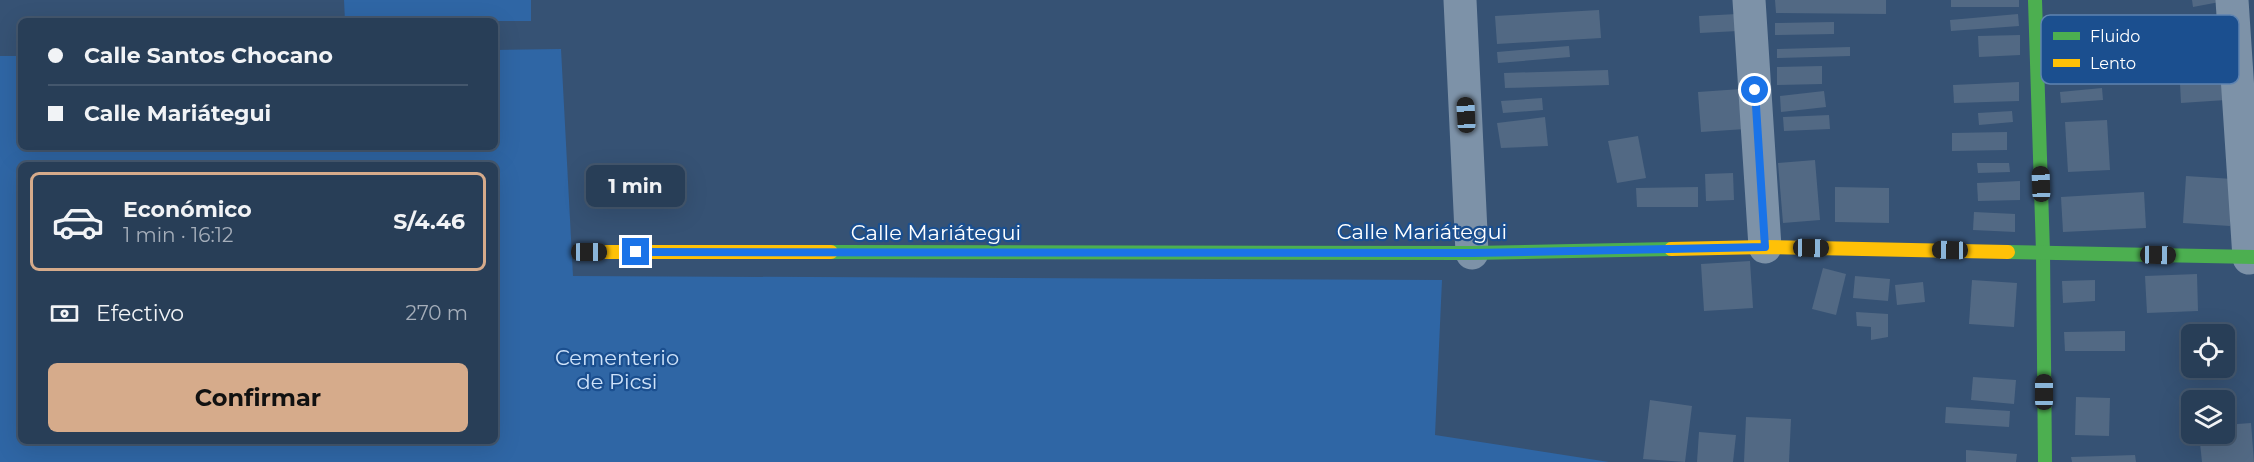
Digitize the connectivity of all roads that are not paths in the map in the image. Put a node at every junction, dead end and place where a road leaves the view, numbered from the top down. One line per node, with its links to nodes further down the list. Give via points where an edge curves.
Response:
1 (1460, 0): 10 (street)
2 (1749, 0): 7 (street)
3 (2035, 0): 9 (street)
4 (2232, 0): 5 (street)
5 (2233, 15)
6 (2239, 84): 11 (street)
7 (1765, 247): 9 (street, Calle Mariátegui); 10 (street, Calle Mariátegui)
8 (589, 252): 10 (street, Calle Mariátegui)
9 (2043, 252): 11 (street, Calle Mariátegui); 12 (street)
10 (1472, 253)
11 (2252, 257)
12 (2045, 462)

